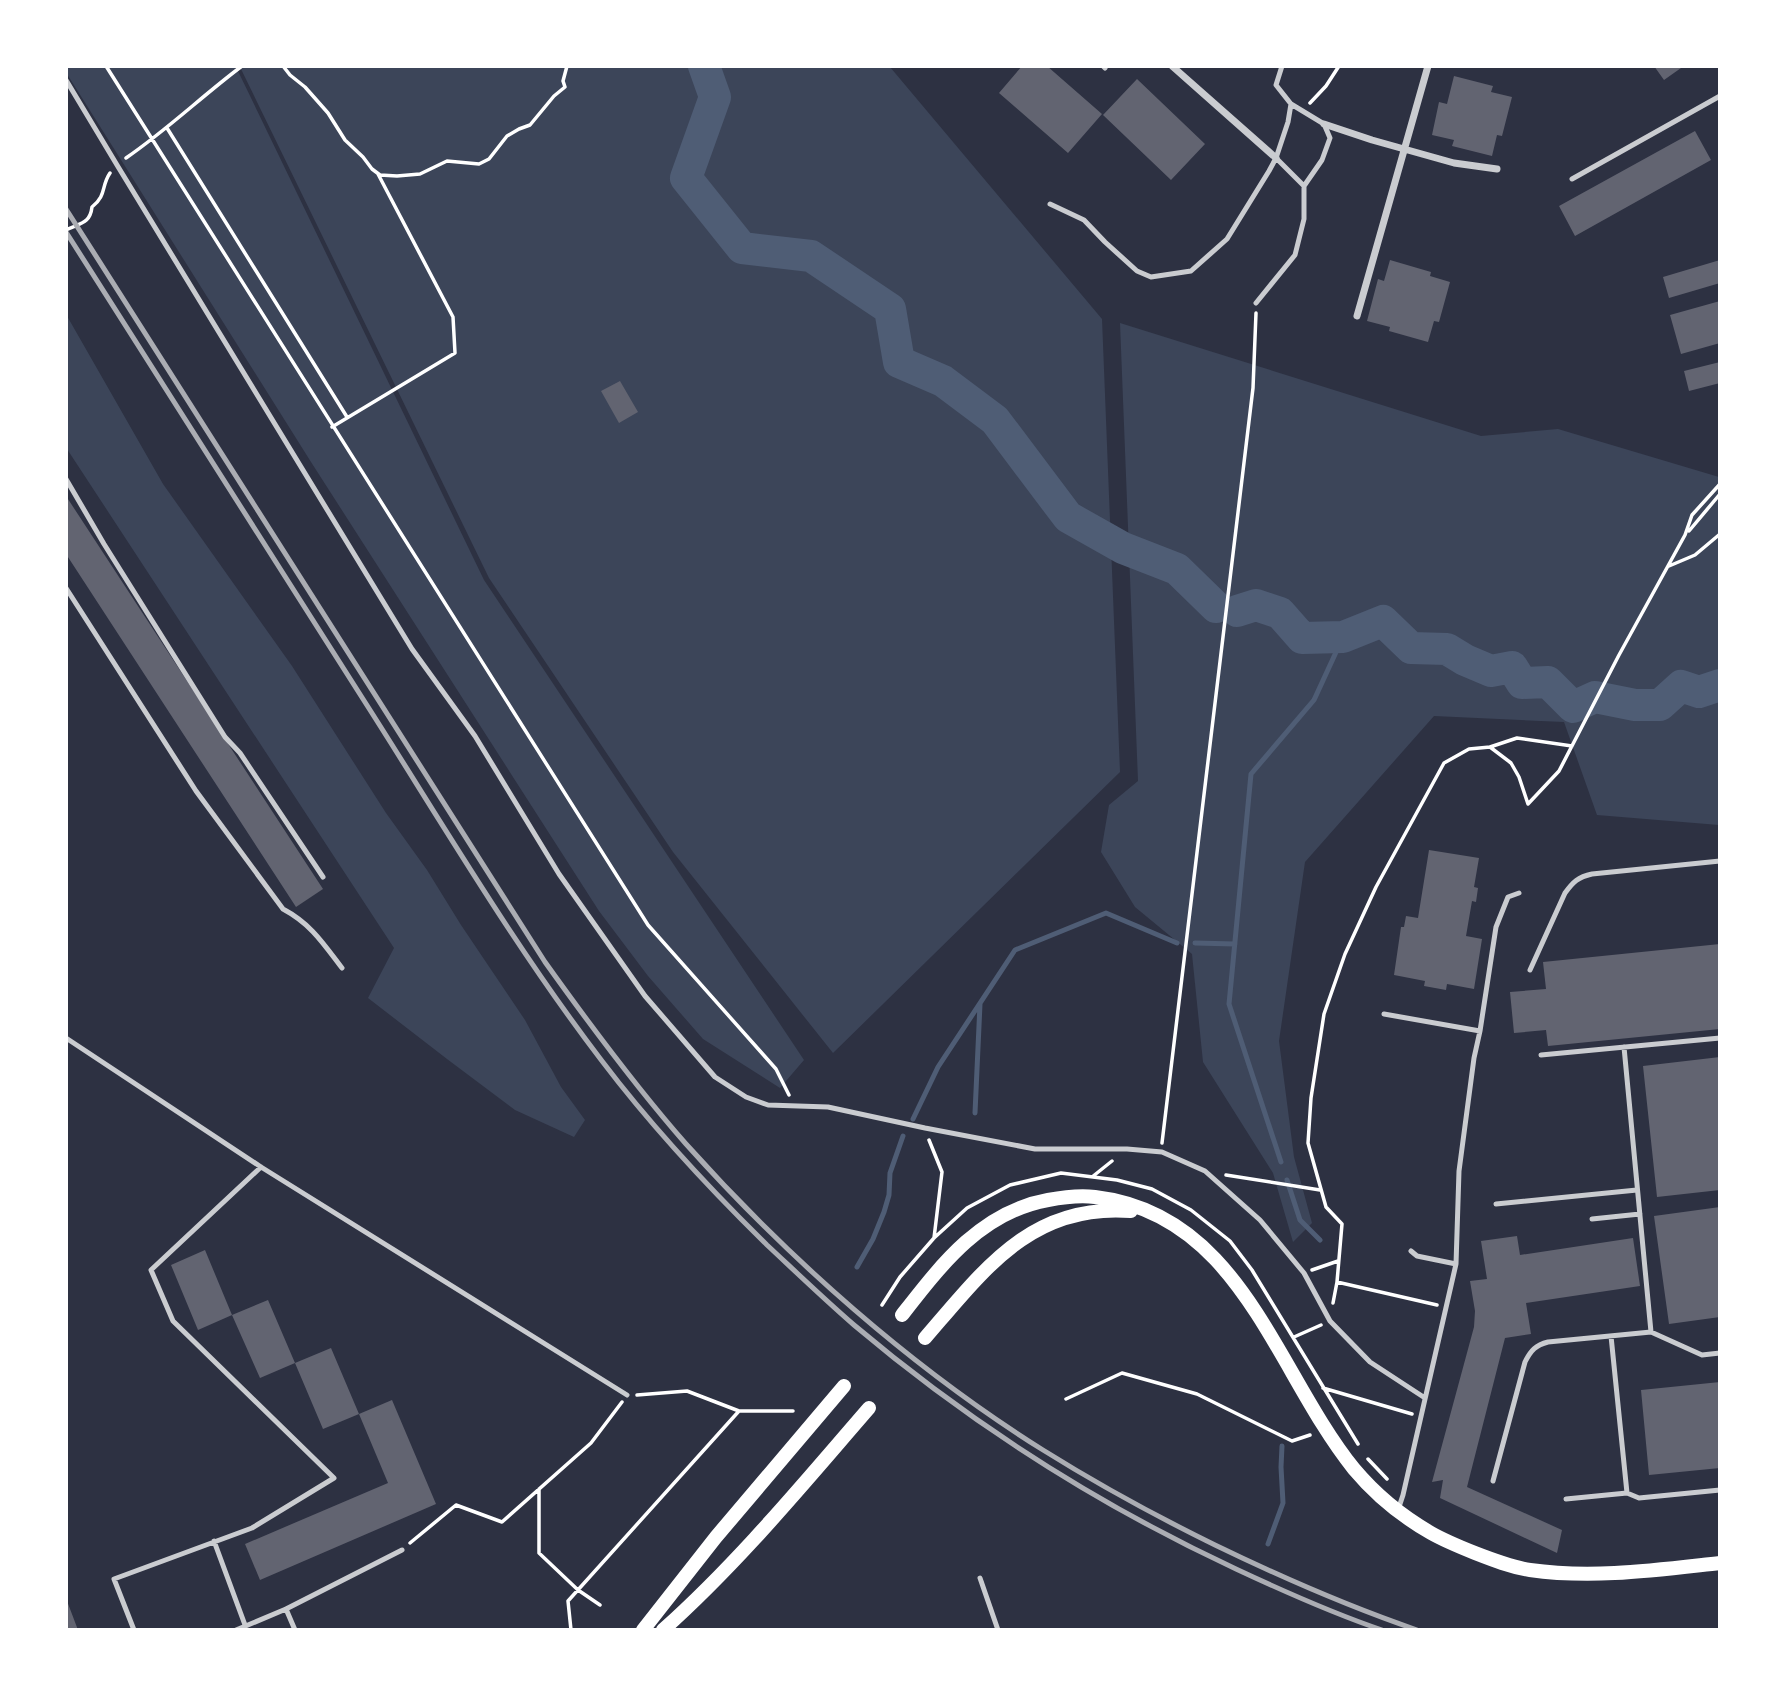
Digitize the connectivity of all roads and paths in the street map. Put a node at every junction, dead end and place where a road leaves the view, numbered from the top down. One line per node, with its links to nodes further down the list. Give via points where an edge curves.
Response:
1 (106, 66): 15 (path)
2 (283, 66): 20 (path)
3 (567, 66): 20 (path, via 565,87 530,125 507,136 489,159 479,164 447,161 420,174)
4 (1172, 66): 17 (street)
5 (1282, 66): 11 (lane, via 1276,85)
6 (1339, 66): 12 (path)
7 (1428, 66): 16 (street)
8 (242, 67): 14 (path)
9 (66, 80): 18 (lane)
10 (1720, 96): 21 (lane)
11 (1292, 104): 12 (lane); 17 (lane)
12 (1302, 110): 13 (lane)
13 (1324, 124): 16 (street); 22 (lane, via 1330,138)
14 (167, 128): 15 (path); 27 (path)
15 (153, 140): 18 (path); 28 (path)
16 (1404, 149): 19 (street); 26 (street)
17 (1276, 158): 22 (lane); 23 (lane, via 1227,239 1191,271 1151,277 1137,271 1084,220)
18 (117, 165): 24 (path, via 88,220); 49 (lane, via 412,649 475,736 559,874 645,996 715,1077 746,1097)
19 (1497, 169)
20 (377, 172): 27 (path, via 453,317 455,353)
21 (1572, 179)
22 (1304, 186): 25 (lane, via 1304,219 1295,255)
23 (1050, 204)
24 (66, 230)
25 (1256, 303): 52 (path, via 1253,388)
26 (1357, 316)
27 (348, 418): 28 (path)
28 (332, 427): 49 (path, via 648,925 776,1069)
29 (66, 479): 39 (lane, via 225,737)
30 (1720, 484): 33 (path, via 1692,515)
31 (1720, 494): 33 (path)
32 (1720, 534): 34 (path, via 1695,555)
33 (1685, 535): 34 (path)
34 (1668, 566): 36 (path)
35 (66, 588): 41 (lane, via 196,791 283,909 313,930)
36 (1572, 746): 37 (path, via 1517,738); 37 (path, via 1559,771 1528,804 1511,763)
37 (1490, 747): 56 (path, via 1469,749 1444,763 1345,954 1324,1014 1311,1098 1308,1143)
38 (1720, 862): 42 (lane, via 1580,877 1565,893)
39 (323, 877)
40 (1519, 893): 44 (lane, via 1508,897 1496,927)
41 (342, 968)
42 (1530, 970)
43 (1384, 1014): 44 (lane)
44 (1480, 1031): 65 (lane, via 1459,1171)
45 (66, 1038): 53 (lane)
46 (1720, 1038): 47 (lane)
47 (1623, 1047): 48 (lane); 57 (lane)
48 (1541, 1055)
49 (795, 1107): 50 (lane, via 828,1107)
50 (925, 1128): 51 (lane, via 1035,1149); 62 (path, via 942,1172)
51 (1127, 1149): 52 (lane); 55 (path)
52 (1161, 1152): 54 (lane)
53 (261, 1167): 79 (lane); 94 (lane, via 151,1270 173,1321 334,1478 252,1528)
54 (1205, 1171): 56 (path); 66 (lane, via 1260,1220)
55 (1092, 1177): 62 (path, via 1061,1173 1010,1185 967,1208); 74 (path, via 1152,1189 1191,1210 1230,1241)
56 (1320, 1190): 64 (path, via 1326,1207 1342,1224)
57 (1637, 1190): 58 (lane); 59 (lane)
58 (1496, 1204)
59 (1640, 1214): 61 (lane); 72 (lane)
60 (1163, 1218): 70 (main road, via 1120,1201 1078,1195 1013,1210 962,1244); 75 (main road, via 1097,1210 1049,1223 1001,1256); 86 (main road, via 1216,1259 1244,1294)
61 (1592, 1219)
62 (934, 1238): 68 (path)
63 (1411, 1251): 65 (lane)
64 (1339, 1261): 66 (path); 67 (path)
65 (1455, 1264): 69 (lane)
66 (1304, 1273): 71 (lane)
67 (1337, 1282): 69 (path); 71 (path)
68 (882, 1305)
69 (1446, 1306): 80 (lane)
70 (902, 1315)
71 (1330, 1321): 74 (path); 80 (lane, via 1370,1362)
72 (1651, 1332): 73 (lane); 76 (lane, via 1702,1355)
73 (1611, 1336): 87 (lane, via 1548,1342 1531,1351); 90 (lane)
74 (1294, 1337): 78 (path)
75 (925, 1338)
76 (1720, 1353)
77 (844, 1385): 106 (main road)
78 (1323, 1388): 85 (path); 91 (path, via 1364,1454)
79 (627, 1395): 83 (path, via 687,1391); 88 (path, via 591,1443)
80 (1425, 1398): 85 (lane)
81 (1066, 1399): 86 (path, via 1122,1373 1197,1394 1292,1441)
82 (869, 1408): 107 (main road, via 735,1560)
83 (739, 1411): 84 (path); 98 (path)
84 (793, 1411)
85 (1421, 1417): 91 (lane)
86 (1325, 1429): 93 (main road, via 1355,1470)
87 (1493, 1481)
88 (539, 1489): 95 (path, via 502,1522 456,1505); 98 (path, via 539,1553)
89 (1720, 1490): 90 (lane, via 1639,1498)
90 (1627, 1493): 92 (lane)
91 (1403, 1495): 93 (lane)
92 (1566, 1499)
93 (1398, 1510): 96 (main road, via 1461,1547 1529,1570 1638,1573)
94 (214, 1541): 101 (lane); 102 (lane, via 114,1579)
95 (402, 1550): 100 (lane)
96 (1720, 1563)
97 (980, 1578): 108 (lane)
98 (578, 1590): 99 (path); 105 (path, via 568,1601)
99 (600, 1605)
100 (286, 1609): 101 (lane); 104 (lane)
101 (245, 1625): 103 (lane)
102 (134, 1629)
103 (236, 1629)
104 (295, 1629)
105 (571, 1629)
106 (643, 1629)
107 (663, 1629)
108 (998, 1629)

